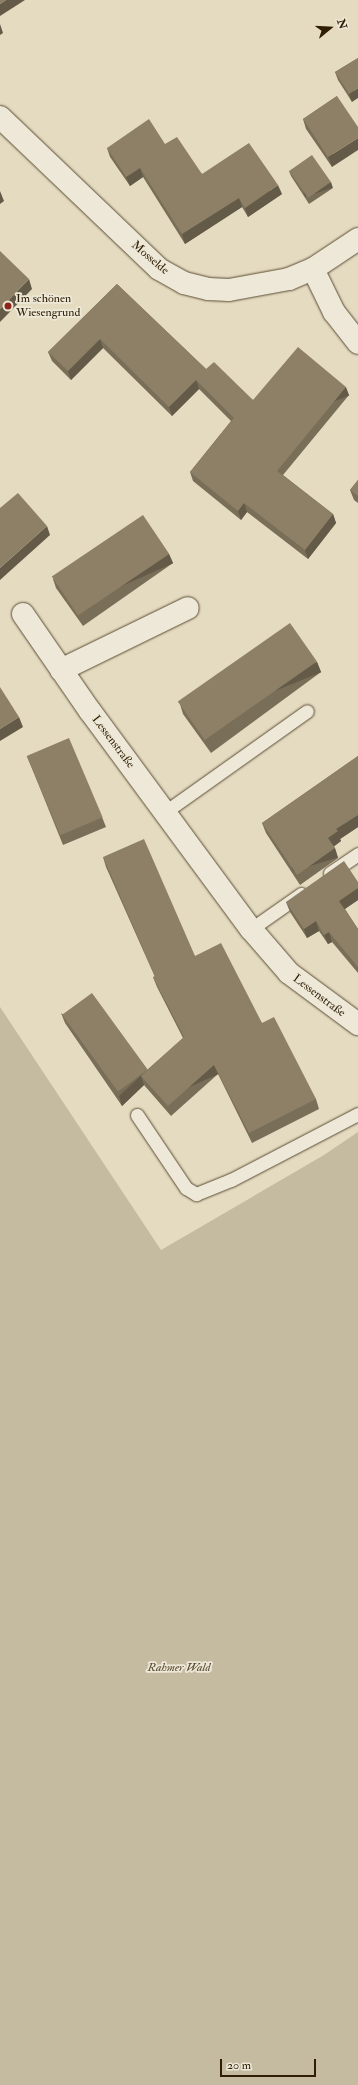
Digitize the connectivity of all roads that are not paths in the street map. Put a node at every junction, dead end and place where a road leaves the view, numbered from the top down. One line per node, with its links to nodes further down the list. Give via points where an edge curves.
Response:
1 (0, 117): 3 (street, Mosselde, via 159,269 184,283 208,289 229,290 289,279)
2 (358, 240): 3 (street, Mosselde)
3 (313, 269): 4 (street, via 334,312)
4 (358, 343)
5 (188, 608): 7 (street)
6 (23, 614): 7 (street, Lessenstraße)
7 (61, 670): 9 (street, Lessenstraße)
8 (307, 711): 9 (lane)
9 (165, 812): 11 (street, Lessenstraße)
10 (358, 854): 11 (lane)
11 (251, 928): 12 (street, Lessenstraße, via 289,973)
12 (358, 1024)
13 (358, 1114): 14 (lane, via 231,1180 196,1194 186,1188)
14 (137, 1115)

